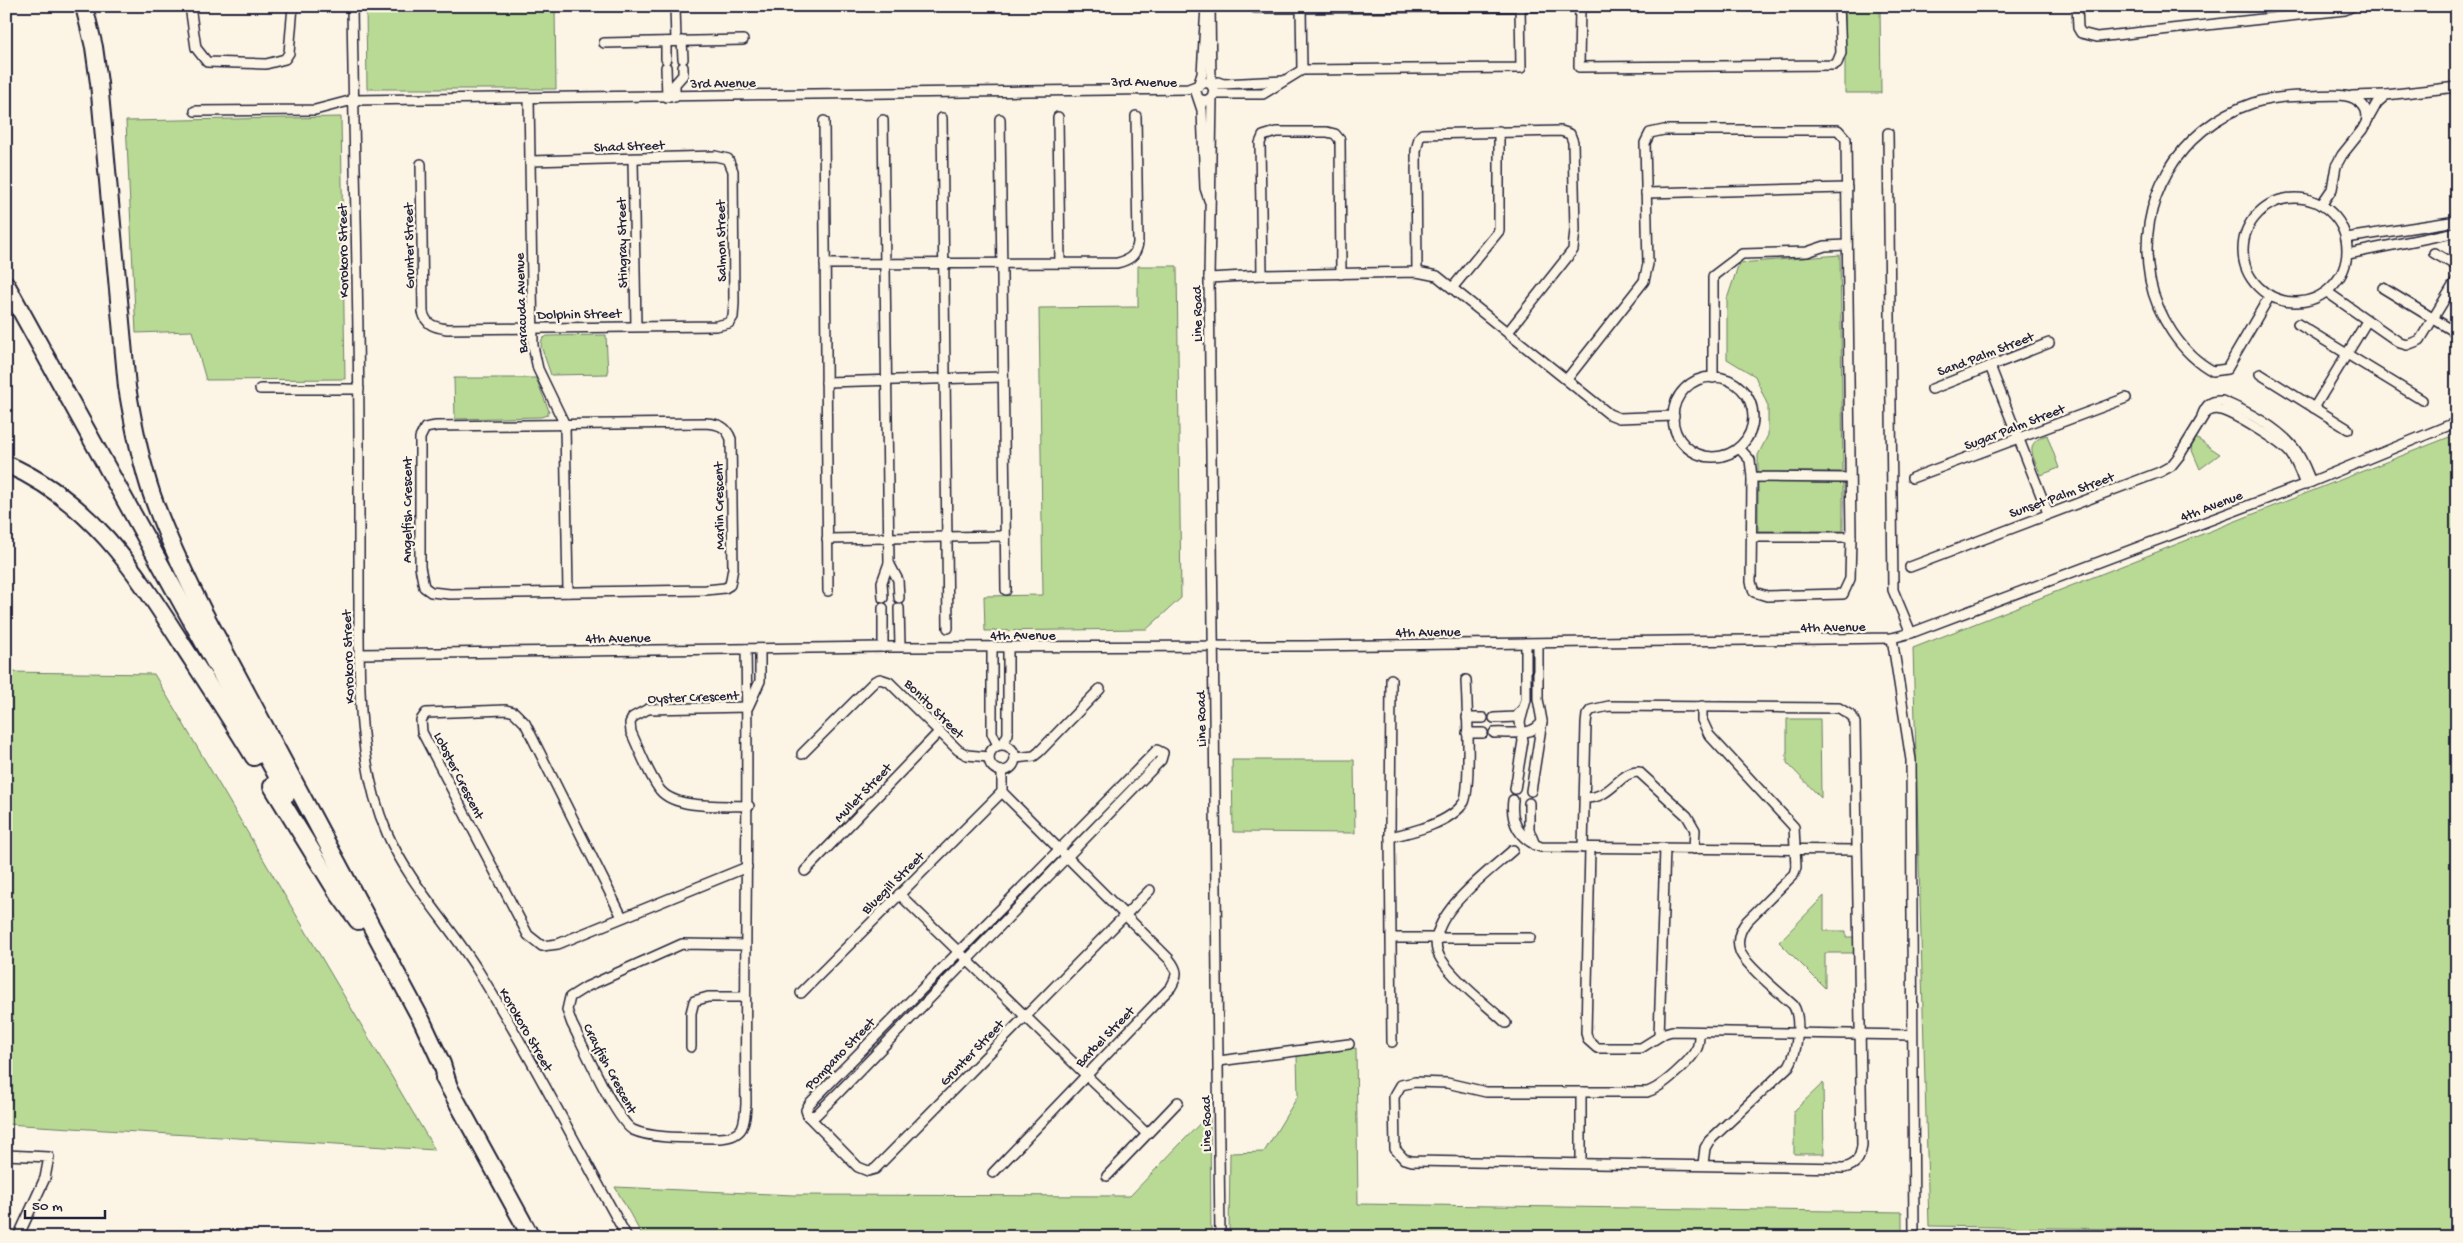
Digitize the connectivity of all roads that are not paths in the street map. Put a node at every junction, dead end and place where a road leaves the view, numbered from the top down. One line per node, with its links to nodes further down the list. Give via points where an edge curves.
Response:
1 (84, 6): 216 (highway, via 99,83 127,387 152,495 204,613 422,1021)
2 (190, 6): 3 (street, via 196,48 207,62 266,64 285,59 289,53)
3 (293, 6)
4 (352, 6): 33 (street, Korokoro Street)
5 (675, 6): 17 (street)
6 (1206, 6): 24 (street, Line Road, via 1202,74)
7 (1210, 6): 21 (street, Line Road)
8 (1255, 6): 15 (street)
9 (1580, 6): 10 (street); 11 (street, via 1579,67 1834,65 1841,53); 14 (street)
10 (1610, 6)
11 (1839, 6)
12 (2077, 6): 13 (street, via 2081,33 2097,36 2345,10)
13 (2353, 6)
14 (1520, 7): 15 (street); 20 (street, via 1521,68)
15 (1301, 8): 20 (street)
16 (743, 40): 17 (street)
17 (679, 41): 18 (street); 30 (street, via 683,75 675,84)
18 (666, 42): 19 (street); 30 (street)
19 (604, 43)
20 (1302, 70): 22 (street)
21 (1210, 74): 23 (street); 27 (street, Line Road)
22 (1283, 80): 23 (street); 27 (street, via 1263,94)
23 (1223, 84): 27 (street)
24 (1198, 85): 26 (street, 3rd Avenue, via 1188,89); 27 (street, via 1206,82); 32 (street, Line Road)
25 (2457, 87): 28 (street)
26 (1094, 89): 30 (street, 3rd Avenue); 32 (street, 3rd Avenue, via 1103,95 1187,95)
27 (1212, 92): 32 (street, via 1206,101); 50 (street, Line Road, via 1212,188)
28 (2386, 95): 29 (street); 41 (street, via 2377,103)
29 (2342, 96): 41 (street, via 2354,98 2363,106); 73 (street, via 2292,96 2240,108 2200,132 2176,160 2158,190 2146,237 2153,293 2161,312 2193,357 2213,372 2226,369)
30 (671, 97): 31 (street, 3rd Avenue)
31 (529, 98): 33 (street, 3rd Avenue); 46 (street, Baracuda Avenue)
32 (1198, 98): 50 (street, Line Road, via 1202,110)
33 (354, 100): 34 (street, 3rd Avenue, via 315,110); 93 (street, Korokoro Street)
34 (195, 111)
35 (1058, 116): 58 (street)
36 (1136, 116): 58 (street, via 1137,251 1126,261 1118,263)
37 (942, 118): 61 (street)
38 (1000, 119): 62 (street)
39 (883, 120): 60 (street)
40 (824, 121): 59 (street)
41 (2366, 124): 51 (street, via 2339,160 2332,188)
42 (1499, 131): 64 (street, via 1426,132 1419,138 1416,151); 70 (street, via 1499,231); 81 (street, via 1561,131 1570,134 1573,142 1573,250)
43 (1888, 133): 127 (street, via 1893,590)
44 (633, 159): 45 (street, Shad Street, via 715,156); 46 (street, Shad Street); 79 (street, Stingray Street)
45 (728, 159): 76 (street, Salmon Street, via 733,171 734,303)
46 (530, 161): 80 (street, Baracuda Avenue)
47 (421, 164): 78 (street, Grunter Street, via 423,312)
48 (1847, 188): 49 (street); 49 (street, via 1846,139 1838,130 1664,130 1650,133 1645,143); 55 (street)
49 (1646, 193): 90 (street, via 1648,264 1644,281)
50 (1209, 200): 67 (street, Line Road)
51 (2321, 205): 54 (street, via 2339,220); 73 (street, via 2294,197 2278,200 2263,208 2252,221 2245,236 2243,253 2255,284)
52 (2457, 221): 54 (street)
53 (2457, 232): 57 (street)
54 (2346, 238): 57 (street)
55 (1847, 245): 88 (street, via 1825,246 1807,252 1742,254 1713,276); 107 (street)
56 (2434, 253): 63 (street)
57 (2348, 254): 72 (street, via 2344,271)
58 (1060, 263): 62 (street)
59 (825, 264): 60 (street); 92 (street)
60 (885, 264): 61 (street); 91 (street)
61 (944, 264): 62 (street); 89 (street)
62 (1002, 264): 87 (street)
63 (2457, 266)
64 (1417, 272): 65 (street); 70 (street, via 1437,276)
65 (1340, 274): 66 (street); 66 (street, via 1340,140 1327,132 1293,132 1269,133 1260,143)
66 (1262, 275): 67 (street)
67 (1209, 278): 133 (street, Line Road)
68 (2457, 279): 74 (street)
69 (6, 284): 190 (highway)
70 (1453, 287): 81 (street)
71 (2383, 288): 74 (street)
72 (2327, 292): 73 (street, via 2303,302); 75 (street)
73 (2269, 297)
74 (2433, 318): 75 (street, via 2420,340 2407,345); 82 (street)
75 (2367, 321): 84 (street)
76 (729, 323): 79 (street, Dolphin Street, via 716,326)
77 (2298, 324): 84 (street)
78 (430, 325): 80 (street, Dolphin Street, via 447,329)
79 (636, 326): 80 (street, Dolphin Street)
80 (532, 328): 101 (street, Baracuda Avenue, via 538,369)
81 (1508, 332): 90 (street)
82 (2457, 333)
83 (2049, 343): 85 (street, Sand Palm Street)
84 (2347, 354): 97 (street); 98 (street)
85 (1990, 366): 95 (street, Sand Palm Street); 103 (street)
86 (2260, 374): 98 (street)
87 (1003, 377): 89 (street); 111 (street)
88 (1713, 378): 99 (street, via 1698,380 1686,388 1677,401); 104 (street, via 1736,385 1751,404 1752,428)
89 (945, 379): 91 (street); 112 (street)
90 (1567, 379): 99 (street, via 1609,414 1619,418)
91 (886, 381): 92 (street); 115 (street)
92 (826, 382): 116 (street)
93 (359, 388): 94 (street); 138 (street, Korokoro Street)
94 (260, 389)
95 (1932, 389)
96 (2126, 398): 103 (street, Sugar Palm Street)
97 (2422, 400)
98 (2314, 408): 102 (street)
99 (1674, 416): 104 (street, via 1679,438 1696,453 1718,457)
100 (2457, 422): 109 (street, 4th Avenue)
101 (565, 425): 121 (street, Baracuda Avenue); 121 (street, Angelfish Crescent, via 425,428 420,438 420,567 424,587 439,593); 121 (street, Marlin Crescent, via 705,423 724,427 731,439 733,568 730,585 706,590)
102 (2348, 429)
103 (2018, 440): 108 (street, Sugar Palm Street); 110 (street)
104 (1739, 448): 106 (street, via 1750,460)
105 (6, 464): 190 (highway, via 72,504 128,562 242,737 337,892)
106 (1752, 477): 107 (street); 113 (street)
107 (1850, 478): 114 (street)
108 (1912, 478)
109 (2308, 483): 110 (street, Sunset Palm Street, via 2290,453 2262,433 2222,410 2214,409 2206,412 2171,466); 127 (street, 4th Avenue)
110 (2048, 513): 118 (street, Sunset Palm Street)
111 (1005, 536): 112 (street); 119 (street)
112 (947, 537): 115 (street); 126 (street)
113 (1752, 537): 114 (street); 114 (street, via 1751,587 1754,592 1766,596 1843,594 1850,579)
114 (1851, 537)
115 (888, 538): 116 (street); 117 (street)
116 (827, 539): 120 (street)
117 (889, 563): 122 (street, via 882,582); 123 (street, via 898,580)
118 (1910, 567)
119 (1006, 590)
120 (828, 591)
121 (568, 592)
122 (883, 598)
123 (899, 598)
124 (883, 608): 131 (street)
125 (899, 608): 132 (street)
126 (948, 628)
127 (1911, 633): 128 (street, 4th Avenue)
128 (1892, 638): 130 (street, 4th Avenue); 207 (street, via 1911,760)
129 (1526, 644): 130 (street, 4th Avenue); 133 (street, 4th Avenue); 144 (street, via 1526,700)
130 (1538, 644): 148 (street, via 1538,699)
131 (882, 646): 132 (street, 4th Avenue); 137 (street, 4th Avenue)
132 (900, 646): 134 (street, 4th Avenue)
133 (1212, 646): 135 (street, 4th Avenue); 213 (street, Line Road)
134 (992, 648): 135 (street, 4th Avenue); 154 (street, via 992,733)
135 (1008, 648): 154 (street, via 1008,734)
136 (746, 649): 137 (street, 4th Avenue); 138 (street, 4th Avenue); 143 (street, Crayfish Crescent)
137 (760, 649): 143 (street, Oyster Crescent, via 760,682)
138 (359, 654): 229 (street, Korokoro Street, via 367,759 387,832 410,873 510,1024)
139 (1391, 679): 170 (street)
140 (1466, 680): 145 (street)
141 (1100, 689): 157 (street, via 1039,752 1034,756)
142 (1702, 706): 164 (street, via 1609,706 1591,710 1586,724); 177 (street, via 1702,720 1709,736 1794,827); 178 (street, via 1839,708 1852,716 1855,723)
143 (748, 707): 167 (street, Crayfish Crescent); 167 (street, Oyster Crescent, via 648,709 633,716 630,723 631,732 656,783 668,798 686,804)
144 (1522, 710): 147 (street, via 1516,717); 150 (street)
145 (1467, 718): 146 (street); 151 (street)
146 (1483, 718)
147 (1494, 718)
148 (1542, 722): 150 (street, via 1537,728); 162 (street)
149 (939, 732): 155 (street, Bonito Street, via 889,682 880,679); 156 (street, Bonito Street, via 966,755); 181 (street, Mullet Street)
150 (1521, 732): 153 (street); 161 (street, via 1522,753)
151 (1467, 733): 152 (street); 170 (street, via 1466,795 1462,804 1425,830)
152 (1483, 733)
153 (1494, 733)
154 (1000, 745): 156 (street); 157 (street, via 1012,749)
155 (802, 754)
156 (989, 757): 158 (street, via 992,766)
157 (1016, 758): 158 (street, via 1011,768)
158 (1002, 771): 163 (street)
159 (1136, 771): 160 (street); 160 (street, Pompano Street, via 1154,752 1162,751 1163,758); 168 (street, Pompano Street)
160 (1144, 777): 169 (street, Pompano Street)
161 (1515, 788)
162 (1531, 791)
163 (1002, 792): 174 (street); 185 (street, Bluegill Street)
164 (1585, 798): 172 (street); 175 (street, via 1604,795 1628,774 1639,772 1687,816 1694,830)
165 (1513, 800): 171 (street, via 1514,820 1520,833)
166 (1529, 803): 171 (street, via 1529,830)
167 (748, 806): 180 (street, Crayfish Crescent)
168 (1090, 818): 169 (street); 174 (street, Pompano Street)
169 (1098, 825): 179 (street, Pompano Street)
170 (1390, 837): 191 (street)
171 (1535, 845): 172 (street)
172 (1586, 848): 173 (street); 208 (street, via 1588,1040 1596,1048 1631,1049 1641,1048)
173 (1665, 848): 175 (street); 208 (street)
174 (1060, 849): 179 (street); 182 (street, Pompano Street)
175 (1694, 849): 177 (street)
176 (1513, 850): 192 (street, via 1454,904 1442,919)
177 (1795, 850): 178 (street); 205 (street, via 1794,874 1747,921 1739,943 1743,958 1796,1010)
178 (1856, 850): 206 (street)
179 (1068, 857): 183 (street, Pompano Street); 186 (street)
180 (748, 867): 187 (street, Lobster Crescent); 194 (street, Crayfish Crescent)
181 (805, 871)
182 (1031, 879): 183 (street); 188 (street, Pompano Street)
183 (1039, 886): 189 (street, Pompano Street)
184 (1150, 890): 186 (street, Grunter Street)
185 (899, 894): 195 (street); 198 (street, Bluegill Street)
186 (1126, 914): 201 (street, Grunter Street); 214 (street, Barbel Street, via 1175,965 1177,975 1171,987)
187 (622, 917): 187 (street, Lobster Crescent, via 551,946 542,946 531,940 422,732 421,720 426,713 506,710 519,715)
188 (986, 924): 189 (street); 195 (street, Pompano Street)
189 (994, 931): 196 (street, Pompano Street)
190 (367, 934): 216 (highway)
191 (1392, 938): 192 (street); 210 (street)
192 (1436, 938): 193 (street); 202 (street, via 1438,953 1447,967)
193 (1530, 938)
194 (745, 945): 200 (street, Crayfish Crescent); 200 (street, Crayfish Crescent, via 691,943 671,948 577,992 570,997 567,1010 619,1116 632,1129 651,1135 731,1137 739,1133 745,1116)
195 (958, 953): 196 (street); 197 (street, Pompano Street)
196 (966, 960): 199 (street, Pompano Street); 201 (street)
197 (925, 985): 199 (street); 203 (street, Pompano Street)
198 (801, 993)
199 (933, 993): 209 (street, Pompano Street)
200 (745, 997): 212 (street, via 708,997 694,1001 690,1013)
201 (1025, 1017): 214 (street); 220 (street, Grunter Street, via 871,1171 858,1167)
202 (1506, 1024)
203 (878, 1033): 209 (street); 215 (street, Pompano Street)
204 (1699, 1033): 205 (street); 208 (street, via 1672,1031); 218 (street, via 1693,1055 1654,1090)
205 (1796, 1035): 206 (street); 224 (street, via 1794,1058 1789,1066 1709,1140 1704,1148)
206 (1860, 1035): 207 (street); 224 (street, via 1862,1146 1858,1161 1852,1166)
207 (1912, 1035): 231 (street)
208 (1659, 1036)
209 (887, 1042): 217 (street, Pompano Street)
210 (1392, 1042)
211 (1349, 1044): 213 (street)
212 (691, 1047)
213 (1219, 1060): 230 (street, Line Road)
214 (1086, 1074): 221 (street); 225 (street, Barbel Street)
215 (830, 1083): 217 (street); 220 (street, Pompano Street, via 807,1106)
216 (449, 1087): 228 (highway)
217 (839, 1092): 220 (street, Pompano Street, via 816,1115)
218 (1581, 1092): 223 (street); 223 (street, via 1486,1092 1447,1083 1416,1082 1401,1085 1394,1096 1395,1149 1404,1159)
219 (1178, 1102): 221 (street)
220 (808, 1116)
221 (1147, 1134): 226 (street)
222 (6, 1155): 227 (street, via 49,1157 45,1178)
223 (1581, 1163): 224 (street)
224 (1704, 1164)
225 (993, 1172)
226 (1107, 1176)
227 (18, 1237)
228 (531, 1237)
229 (627, 1237)
230 (1220, 1237)
231 (1914, 1237)

